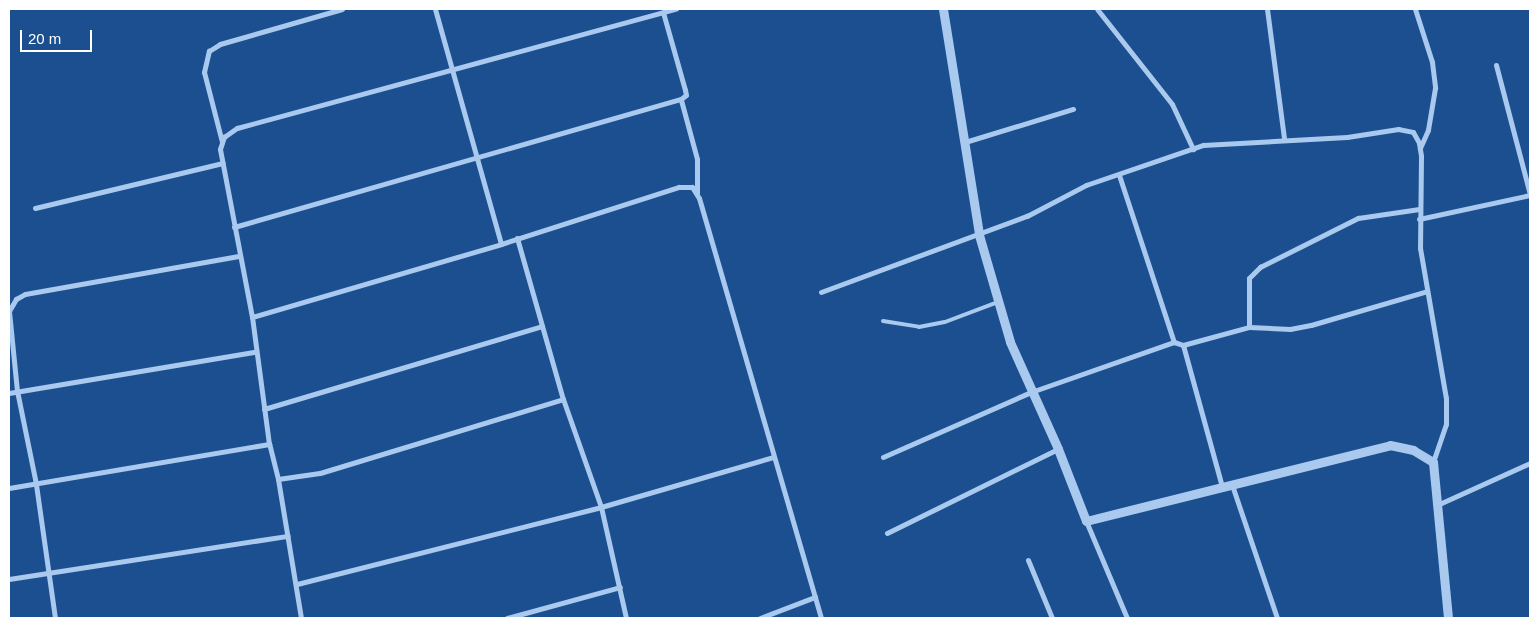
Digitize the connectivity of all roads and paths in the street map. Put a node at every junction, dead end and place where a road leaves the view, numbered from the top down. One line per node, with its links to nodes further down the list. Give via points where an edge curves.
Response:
1 (342, 9): 14 (street, via 220,44 209,51 204,72)
2 (435, 9): 10 (street)
3 (676, 9): 8 (street)
4 (943, 9): 15 (street)
5 (1097, 9): 17 (street, via 1172,104)
6 (1267, 9): 13 (street)
7 (1415, 9): 16 (street, via 1432,62 1435,88 1428,130)
8 (663, 12): 10 (street); 11 (street, via 686,90)
9 (1496, 66): 22 (street)
10 (451, 72): 14 (street, via 237,128); 18 (street)
11 (681, 100): 18 (street); 21 (street, via 697,159)
12 (1072, 109): 15 (street)
13 (1284, 139): 16 (street, via 1347,137 1398,128 1413,132); 17 (street)
14 (222, 142): 19 (street)
15 (965, 142): 27 (street)
16 (1420, 148): 24 (street)
17 (1193, 149): 20 (street)
18 (477, 157): 26 (street); 29 (street)
19 (223, 163): 23 (street); 26 (street)
20 (1119, 175): 27 (street, via 1063,195 1027,216); 38 (street)
21 (697, 194): 28 (street, via 692,187 679,187); 48 (street)
22 (1530, 195): 25 (street)
23 (35, 208)
24 (1419, 209): 25 (street); 37 (street, via 1358,218 1260,267 1249,278)
25 (1419, 219): 32 (street)
26 (234, 227): 30 (street)
27 (979, 235): 31 (street); 33 (street)
28 (516, 238): 29 (street); 36 (street)
29 (501, 244): 34 (street)
30 (239, 256): 34 (street); 41 (street, via 54,288 16,299 9,311 9,324)
31 (820, 292)
32 (1427, 292): 37 (street, via 1311,325 1290,329); 50 (street, via 1446,398 1446,424)
33 (998, 302): 35 (lane, via 944,322 919,327); 42 (street, via 1010,342)
34 (252, 317): 40 (street)
35 (882, 321)
36 (542, 326): 44 (street); 45 (street)
37 (1249, 328): 39 (street)
38 (1174, 342): 39 (street); 42 (street)
39 (1183, 345): 55 (street)
40 (254, 352): 41 (street); 45 (street)
41 (17, 391): 43 (street); 53 (street)
42 (1031, 392): 47 (street); 49 (street)
43 (9, 393)
44 (563, 400): 52 (street, via 320,473); 58 (street)
45 (264, 409): 46 (street)
46 (269, 444): 52 (street); 53 (street)
47 (1058, 449): 59 (street); 60 (street)
48 (773, 457): 58 (street); 67 (street)
49 (883, 457)
50 (1433, 462): 54 (street, via 1413,450 1390,445); 57 (street)
51 (1530, 463): 57 (street)
52 (278, 479): 61 (street)
53 (36, 484): 56 (street); 63 (street)
54 (1232, 485): 55 (street); 76 (street)
55 (1222, 487): 59 (street)
56 (9, 488)
57 (1437, 506): 77 (street)
58 (601, 507): 65 (street); 66 (street)
59 (1086, 521): 75 (street)
60 (887, 533)
61 (288, 536): 63 (street); 65 (street)
62 (1028, 560): 74 (street)
63 (49, 574): 64 (street); 68 (street)
64 (9, 579)
65 (296, 584): 69 (street)
66 (620, 588): 70 (street); 71 (street)
67 (815, 597): 72 (street); 73 (street)
68 (56, 618)
69 (301, 618)
70 (507, 618)
71 (626, 618)
72 (760, 618)
73 (821, 618)
74 (1052, 618)
75 (1127, 618)
76 (1277, 618)
77 (1448, 618)

